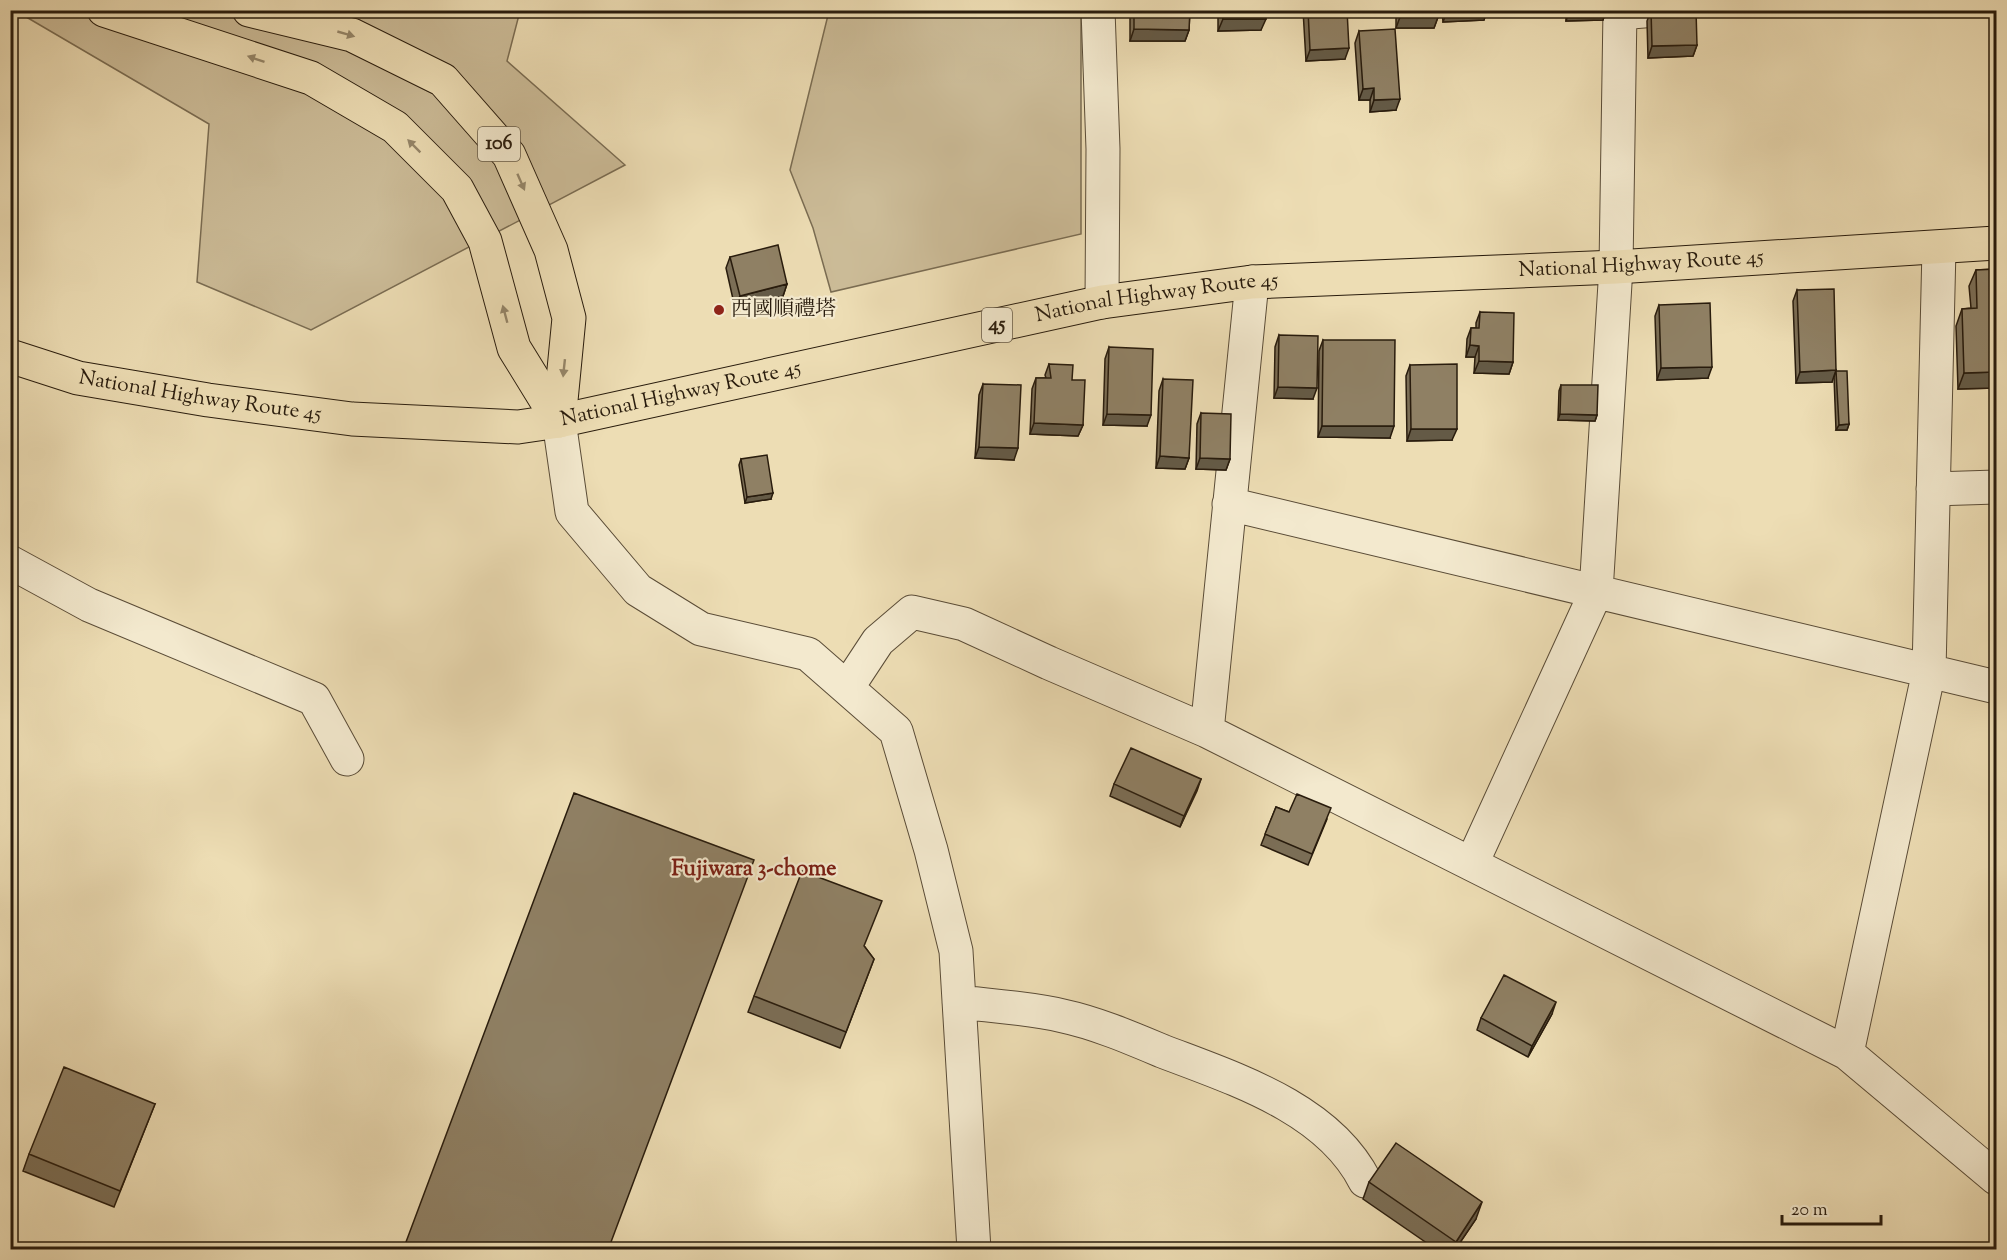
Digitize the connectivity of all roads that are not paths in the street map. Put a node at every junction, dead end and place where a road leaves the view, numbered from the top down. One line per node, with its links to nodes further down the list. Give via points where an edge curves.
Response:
1 (104, 10): 12 (highway, one-way to 1, via 514,348 485,241 457,189 395,127 311,78)
2 (249, 10): 12 (highway, 106, one-way to 12, via 352,35 443,80 509,155 551,250 569,318)
3 (1098, 10): 10 (street, via 1103,149)
4 (1655, 10): 5 (street)
5 (1620, 12): 8 (street)
6 (1996, 243): 7 (highway, National Highway Route 45 / 45)
7 (1939, 248): 8 (highway, National Highway Route 45 / 45); 14 (street)
8 (1616, 267): 9 (highway, National Highway Route 45 / 45); 17 (street)
9 (1252, 282): 10 (highway, National Highway Route 45 / 45); 15 (street)
10 (1102, 302): 12 (highway, National Highway Route 45 / 45)
11 (10, 356): 12 (highway, National Highway Route 45 / 45, via 78,378 352,419 518,427)
12 (559, 421): 20 (street, via 572,512 638,590 701,629 808,654)
13 (1996, 487): 14 (street)
14 (1933, 489): 18 (street)
15 (1229, 504): 17 (street); 21 (street)
16 (10, 562): 22 (street, via 89,605 314,699)
17 (1596, 591): 18 (street); 23 (street)
18 (1929, 671): 19 (street); 25 (street)
19 (1996, 687)
20 (847, 688): 21 (street, via 878,640 912,612 964,624); 24 (street, via 896,731 956,951)
21 (1207, 731): 23 (street)
22 (347, 759)
23 (1472, 863): 25 (street)
24 (959, 1002): 27 (street, via 1064,1016 1224,1075 1292,1108 1334,1139 1353,1158); 28 (street)
25 (1847, 1053): 26 (street)
26 (1996, 1178)
27 (1365, 1181)
28 (974, 1250)

